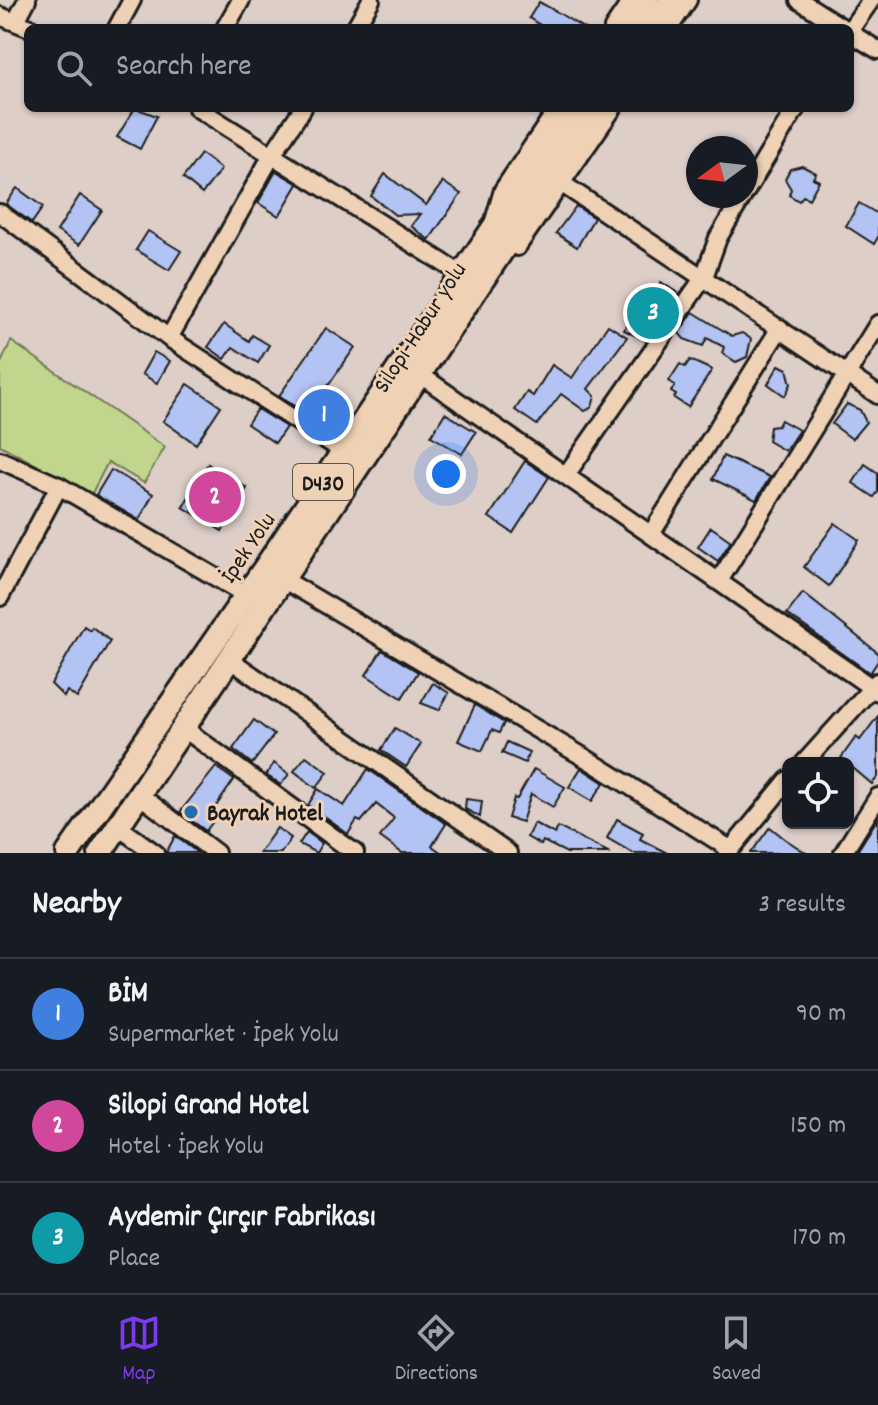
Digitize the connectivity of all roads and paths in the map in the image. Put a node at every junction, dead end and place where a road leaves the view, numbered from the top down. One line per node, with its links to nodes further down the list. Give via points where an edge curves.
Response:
1 (27, 0): 11 (street)
2 (132, 0): 12 (street)
3 (241, 0): 13 (street)
4 (371, 0): 14 (street)
5 (632, 0): 15 (street)
6 (647, 0): 16 (highway)
7 (671, 0): 17 (highway)
8 (688, 0): 18 (street)
9 (799, 0): 19 (street)
10 (871, 0): 20 (street)
11 (15, 22)
12 (119, 24)
13 (227, 24)
14 (357, 24)
15 (615, 24)
16 (631, 24)
17 (655, 24)
18 (672, 24)
19 (837, 24)
20 (854, 26)
21 (854, 35): 22 (street)
22 (878, 50)
23 (203, 112): 30 (street)
24 (300, 112): 30 (street)
25 (555, 112): 35 (street, via 503,190)
26 (571, 112): 35 (highway, İpek Yolu / D430)
27 (594, 112): 39 (highway, Silopi-Habur yolu / D430)
28 (610, 112): 32 (street)
29 (794, 112): 31 (street)
30 (272, 155): 36 (street); 41 (street)
31 (758, 172)
32 (561, 183): 37 (street); 39 (street, via 483,295)
33 (736, 208): 37 (street)
34 (0, 213): 41 (street)
35 (492, 228): 36 (highway, İpek Yolu / D430)
36 (461, 274): 45 (highway, İpek Yolu / D430)
37 (704, 277): 40 (street); 47 (street)
38 (878, 324): 43 (street)
39 (449, 327): 42 (highway, Silopi-Habur yolu / D430)
40 (780, 328): 43 (street); 49 (street)
41 (169, 338): 45 (street)
42 (419, 374): 47 (street); 50 (highway, Silopi-Habur yolu / D430)
43 (849, 375): 44 (street); 51 (street)
44 (878, 395)
45 (343, 451): 50 (highway, İpek Yolu / D430)
46 (0, 460): 48 (street)
47 (566, 475): 49 (street)
48 (59, 486): 52 (street); 53 (street)
49 (651, 534): 51 (street)
50 (274, 574): 53 (highway, Silopi-Habur yolu / D430); 62 (street, via 587,759)
51 (719, 581): 55 (street)
52 (0, 597)
53 (255, 601): 54 (highway, Silopi-Habur yolu / D430); 63 (highway, İpek Yolu / D430)
54 (229, 659): 56 (highway, Silopi-Habur yolu / D430); 68 (street)
55 (876, 687): 57 (street)
56 (183, 728): 59 (highway, Silopi-Habur yolu / D430); 67 (street)
57 (810, 757)
58 (782, 787): 62 (street)
59 (138, 794): 61 (highway, Silopi-Habur yolu / D430); 66 (street)
60 (878, 797): 69 (street)
61 (121, 820): 64 (highway, D430); 65 (street)
62 (729, 851)
63 (68, 853)
64 (100, 853)
65 (155, 853)
66 (216, 853)
67 (355, 853)
68 (508, 853)
69 (843, 853)

